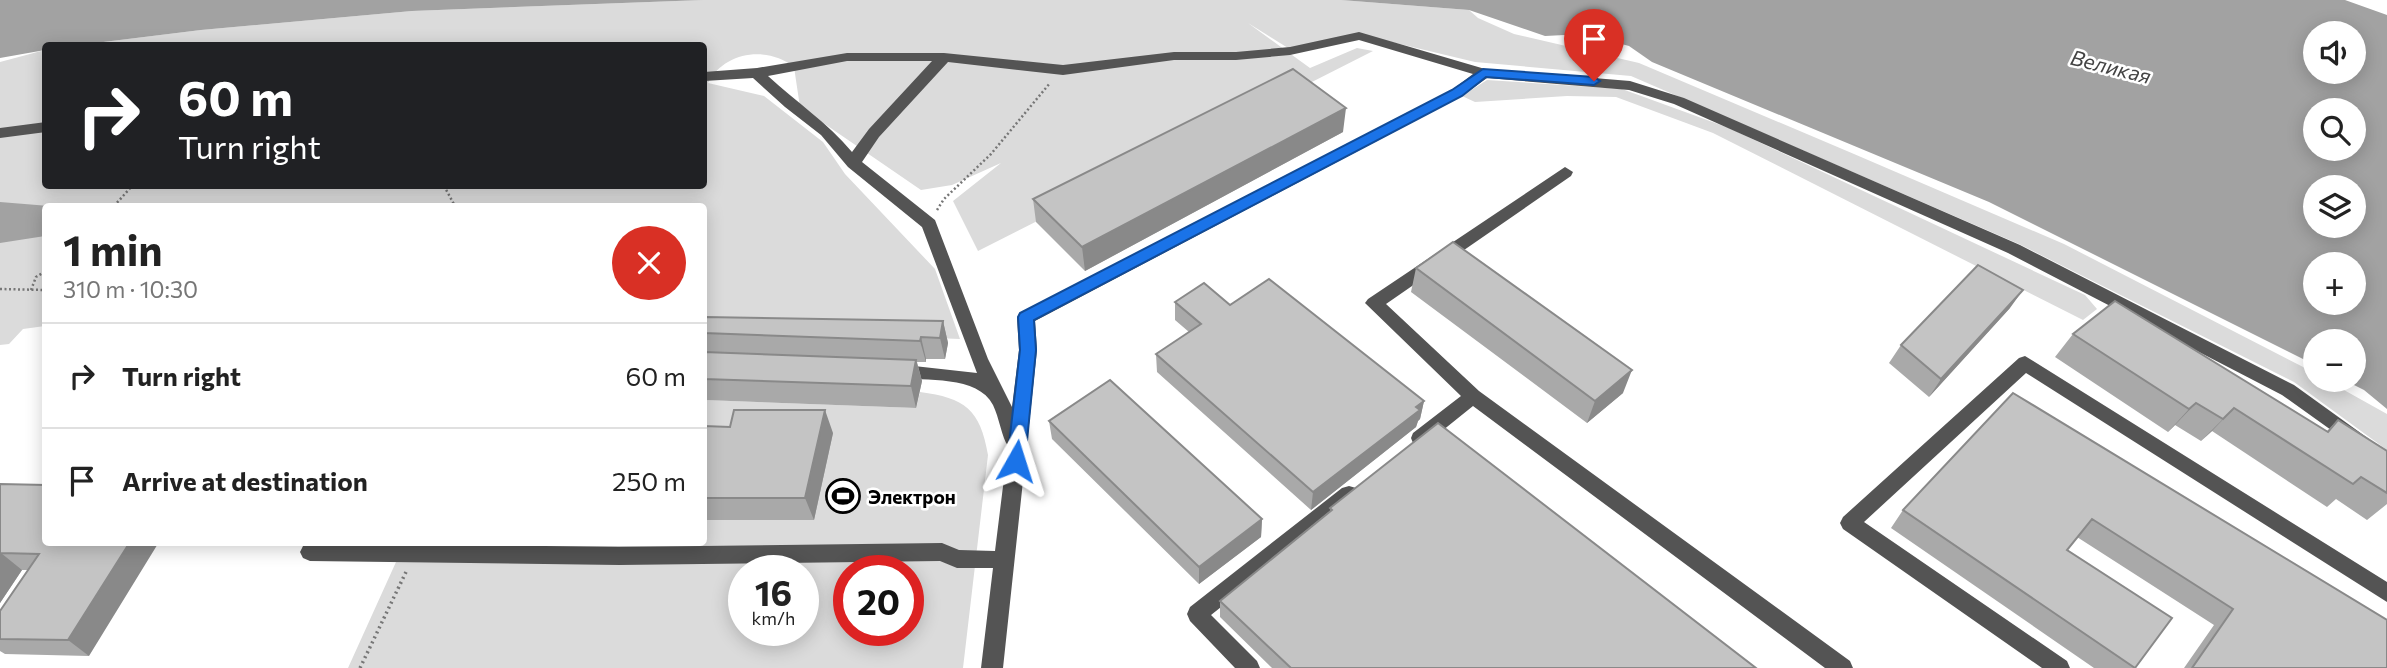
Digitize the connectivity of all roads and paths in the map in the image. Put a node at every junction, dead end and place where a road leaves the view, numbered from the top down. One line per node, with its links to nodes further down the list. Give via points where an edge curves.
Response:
1 (944, 57): 2 (street); 3 (street, via 847,57); 8 (street, via 874,133)
2 (1063, 70): 4 (street, via 1174,56 1290,51 1359,36); 12 (path, via 991,154 944,199)
3 (757, 73): 5 (street); 8 (street, via 826,131)
4 (1483, 73): 21 (street, via 1457,93 1026,317 1028,350); 22 (street, via 1630,86 1679,101 2026,255 2288,390)
5 (707, 76)
6 (42, 128): 7 (street)
7 (0, 133)
8 (853, 163): 12 (street)
9 (1565, 172): 19 (street, via 1374,303)
10 (129, 189): 11 (path)
11 (117, 203)
12 (929, 224): 18 (street, via 979,359)
13 (42, 273): 15 (path)
14 (0, 289): 15 (path)
15 (31, 290): 16 (path)
16 (42, 290)
17 (871, 370): 18 (street, via 971,378)
18 (998, 392): 21 (street, via 1010,420)
19 (1473, 396): 20 (street); 31 (street)
20 (1409, 447)
21 (1016, 461): 26 (street)
22 (2387, 462)
23 (1367, 480): 30 (street, via 1198,614)
24 (310, 552): 25 (street)
25 (415, 554): 26 (street, via 942,552 957,559); 28 (path)
26 (1004, 560): 29 (street)
27 (2387, 593): 32 (street, via 2025,363 1850,523)
28 (360, 668)
29 (992, 668)
30 (1249, 668)
31 (1842, 668)
32 (2059, 668)

